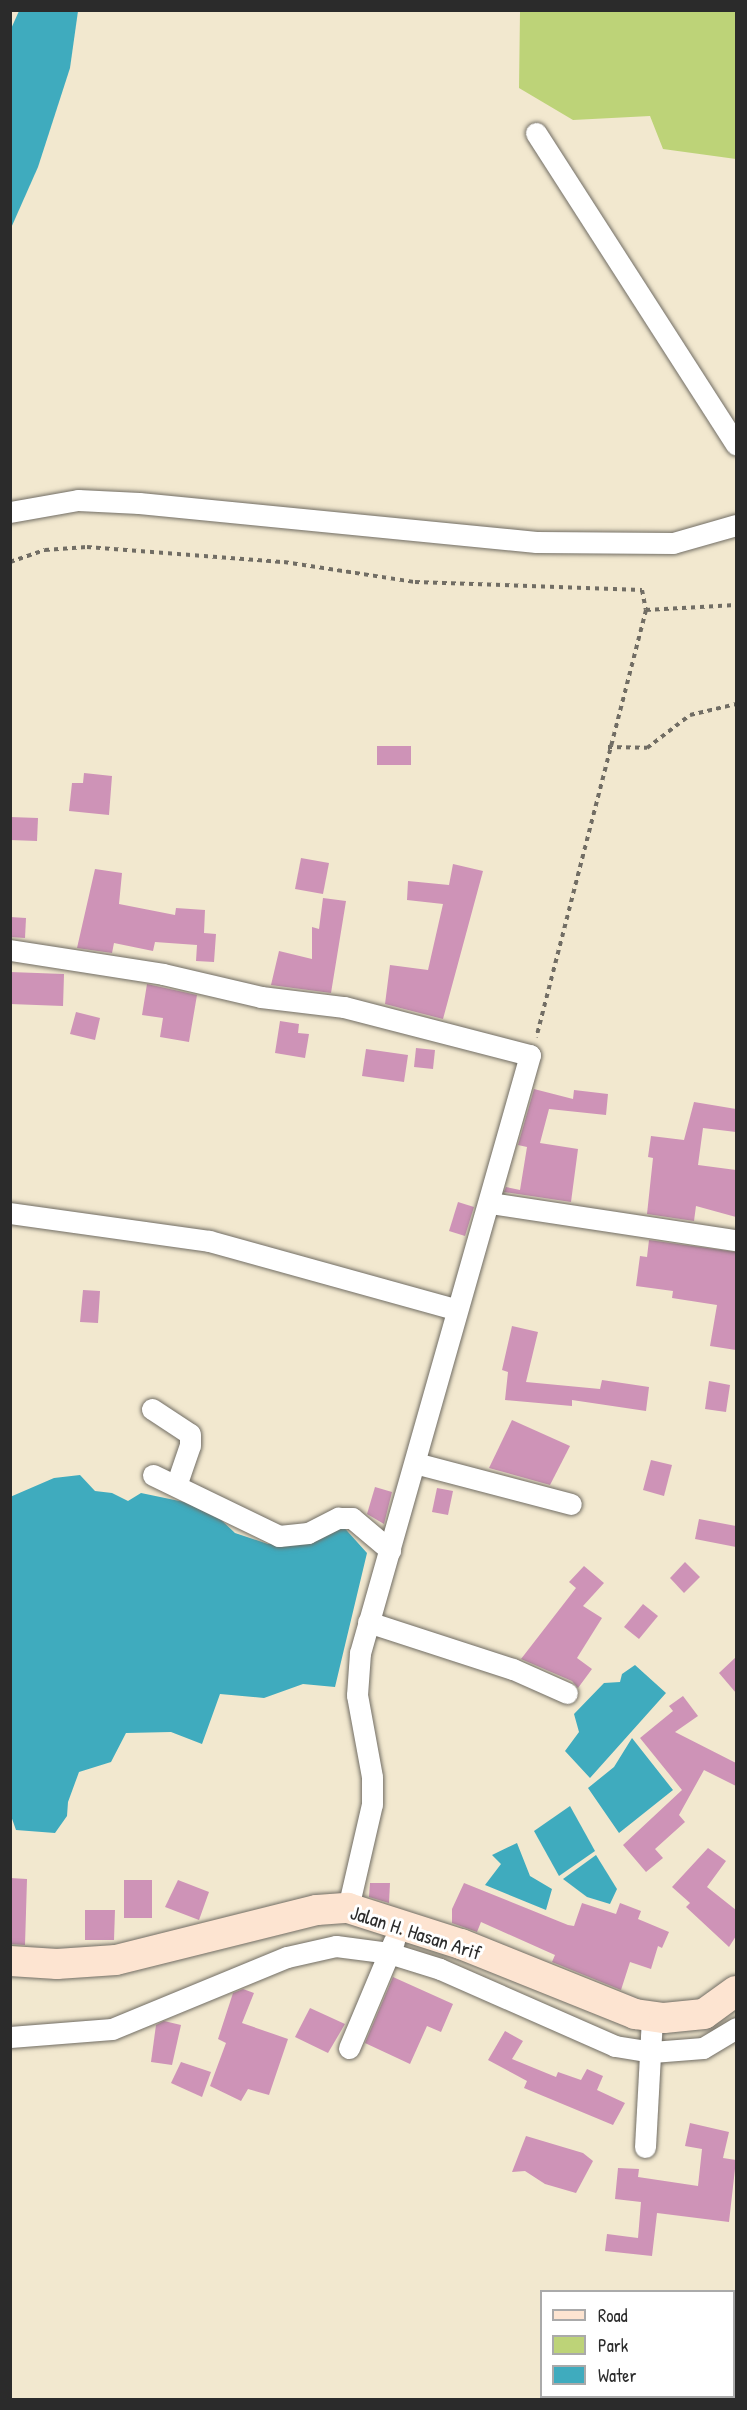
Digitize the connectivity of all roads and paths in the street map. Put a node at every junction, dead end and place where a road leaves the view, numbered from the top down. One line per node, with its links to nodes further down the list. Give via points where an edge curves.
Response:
1 (536, 133): 2 (street)
2 (736, 444)
3 (10, 512): 4 (street, via 78,500 129,502 570,543 673,543)
4 (736, 525)
5 (10, 562): 7 (path, via 45,550 87,547 284,562 415,582 642,590)
6 (736, 605): 7 (path)
7 (646, 610): 9 (path)
8 (736, 704): 9 (path, via 690,716 647,748)
9 (608, 747): 11 (path)
10 (10, 950): 11 (street, via 163,974 261,997 344,1007)
11 (530, 1055): 12 (street)
12 (490, 1203): 14 (street); 15 (street)
13 (10, 1213): 15 (street, via 209,1241)
14 (736, 1240)
15 (455, 1310): 17 (street)
16 (152, 1409): 19 (street, via 190,1434)
17 (415, 1462): 20 (street); 21 (street)
18 (153, 1475): 19 (street)
19 (176, 1486): 21 (street, via 279,1536 308,1533 338,1518 352,1518)
20 (571, 1504)
21 (378, 1539): 22 (street)
22 (368, 1622): 23 (street, via 513,1669); 24 (street, via 357,1695 372,1777 372,1804)
23 (567, 1693)
24 (348, 1908): 25 (main road, Jalan H. Hasan Arif); 26 (main road, Jalan H. Hasan Arif, via 317,1910 116,1960 57,1964)
25 (395, 1939): 29 (main road, Jalan H. Hasan Arif); 30 (street, via 311,1949 112,2029); 31 (street)
26 (10, 1960)
27 (736, 1991): 29 (main road, Jalan H. Hasan Arif, via 704,2014)
28 (736, 2028): 29 (street, via 703,2048)
29 (652, 2036): 32 (street)
30 (10, 2037)
31 (349, 2048)
32 (645, 2147)

